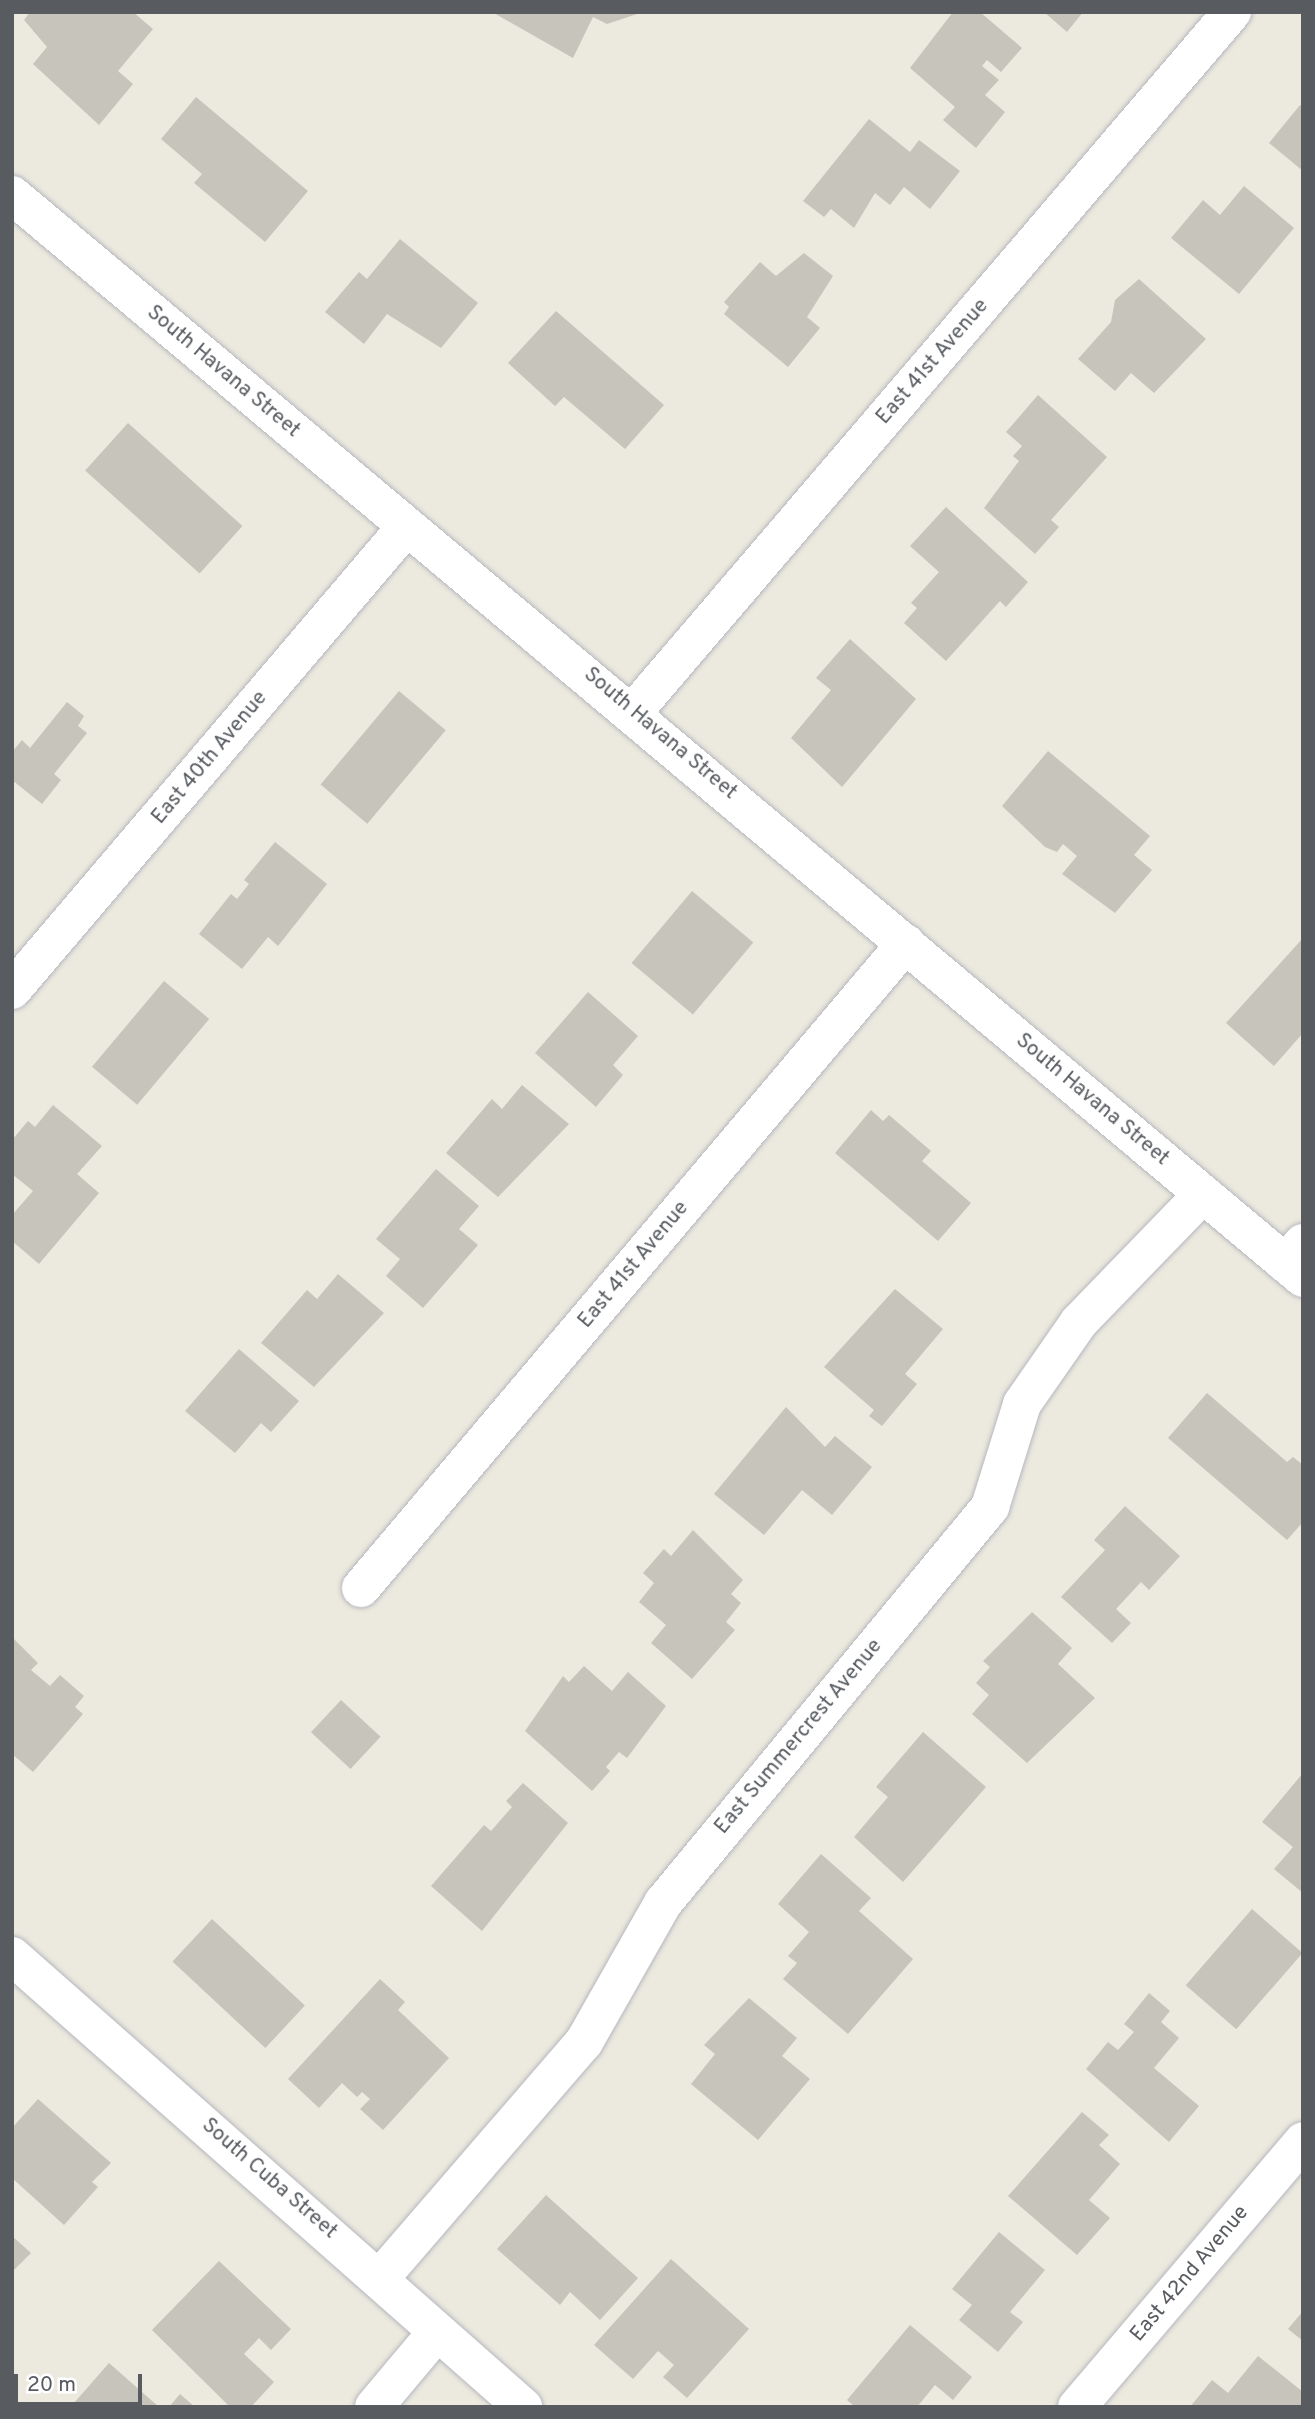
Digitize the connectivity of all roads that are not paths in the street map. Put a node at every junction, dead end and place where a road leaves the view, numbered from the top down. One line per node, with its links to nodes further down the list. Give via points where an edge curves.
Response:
1 (1232, 12): 4 (street, East 41st Avenue)
2 (12, 195): 3 (street, South Havana Street)
3 (407, 526): 4 (street, South Havana Street); 6 (street, East 40th Avenue)
4 (634, 712): 5 (street, South Havana Street)
5 (906, 943): 7 (street, South Havana Street); 9 (street, East 41st Avenue)
6 (12, 990)
7 (1203, 1194): 8 (street, South Havana Street); 12 (street, East Summercrest Avenue, via 1079,1322 1022,1404 990,1507 663,1903 584,2042)
8 (1297, 1261)
9 (361, 1588)
10 (12, 1955): 12 (street, South Cuba Street)
11 (1303, 2141): 16 (street, East 42nd Avenue)
12 (381, 2277): 13 (street, South Cuba Street)
13 (436, 2333): 14 (street); 15 (street, South Cuba Street)
14 (374, 2407)
15 (523, 2407)
16 (1077, 2407)

